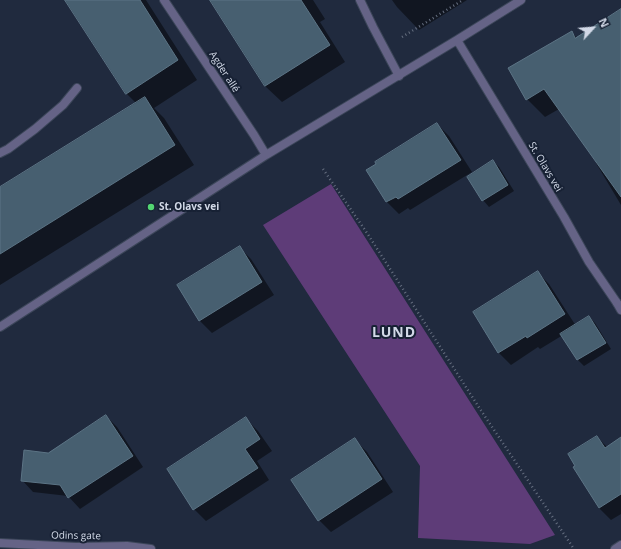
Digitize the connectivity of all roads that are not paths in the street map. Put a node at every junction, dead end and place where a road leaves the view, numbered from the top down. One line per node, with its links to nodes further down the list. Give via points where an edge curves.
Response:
1 (164, 0): 8 (street, Agder allé)
2 (360, 0): 5 (street)
3 (521, 0): 4 (street)
4 (457, 40): 5 (street); 9 (street, St. Olavs vei, via 564,216 589,262)
5 (399, 76): 8 (street)
6 (77, 88): 7 (street, via 46,120)
7 (0, 153)
8 (266, 155): 10 (street)
9 (619, 307)
10 (0, 327)
11 (0, 543): 13 (street, Odins gate)
12 (621, 545): 15 (street)
13 (99, 548): 14 (street, Odins gate, via 126,546)
14 (151, 549)
15 (615, 549)

